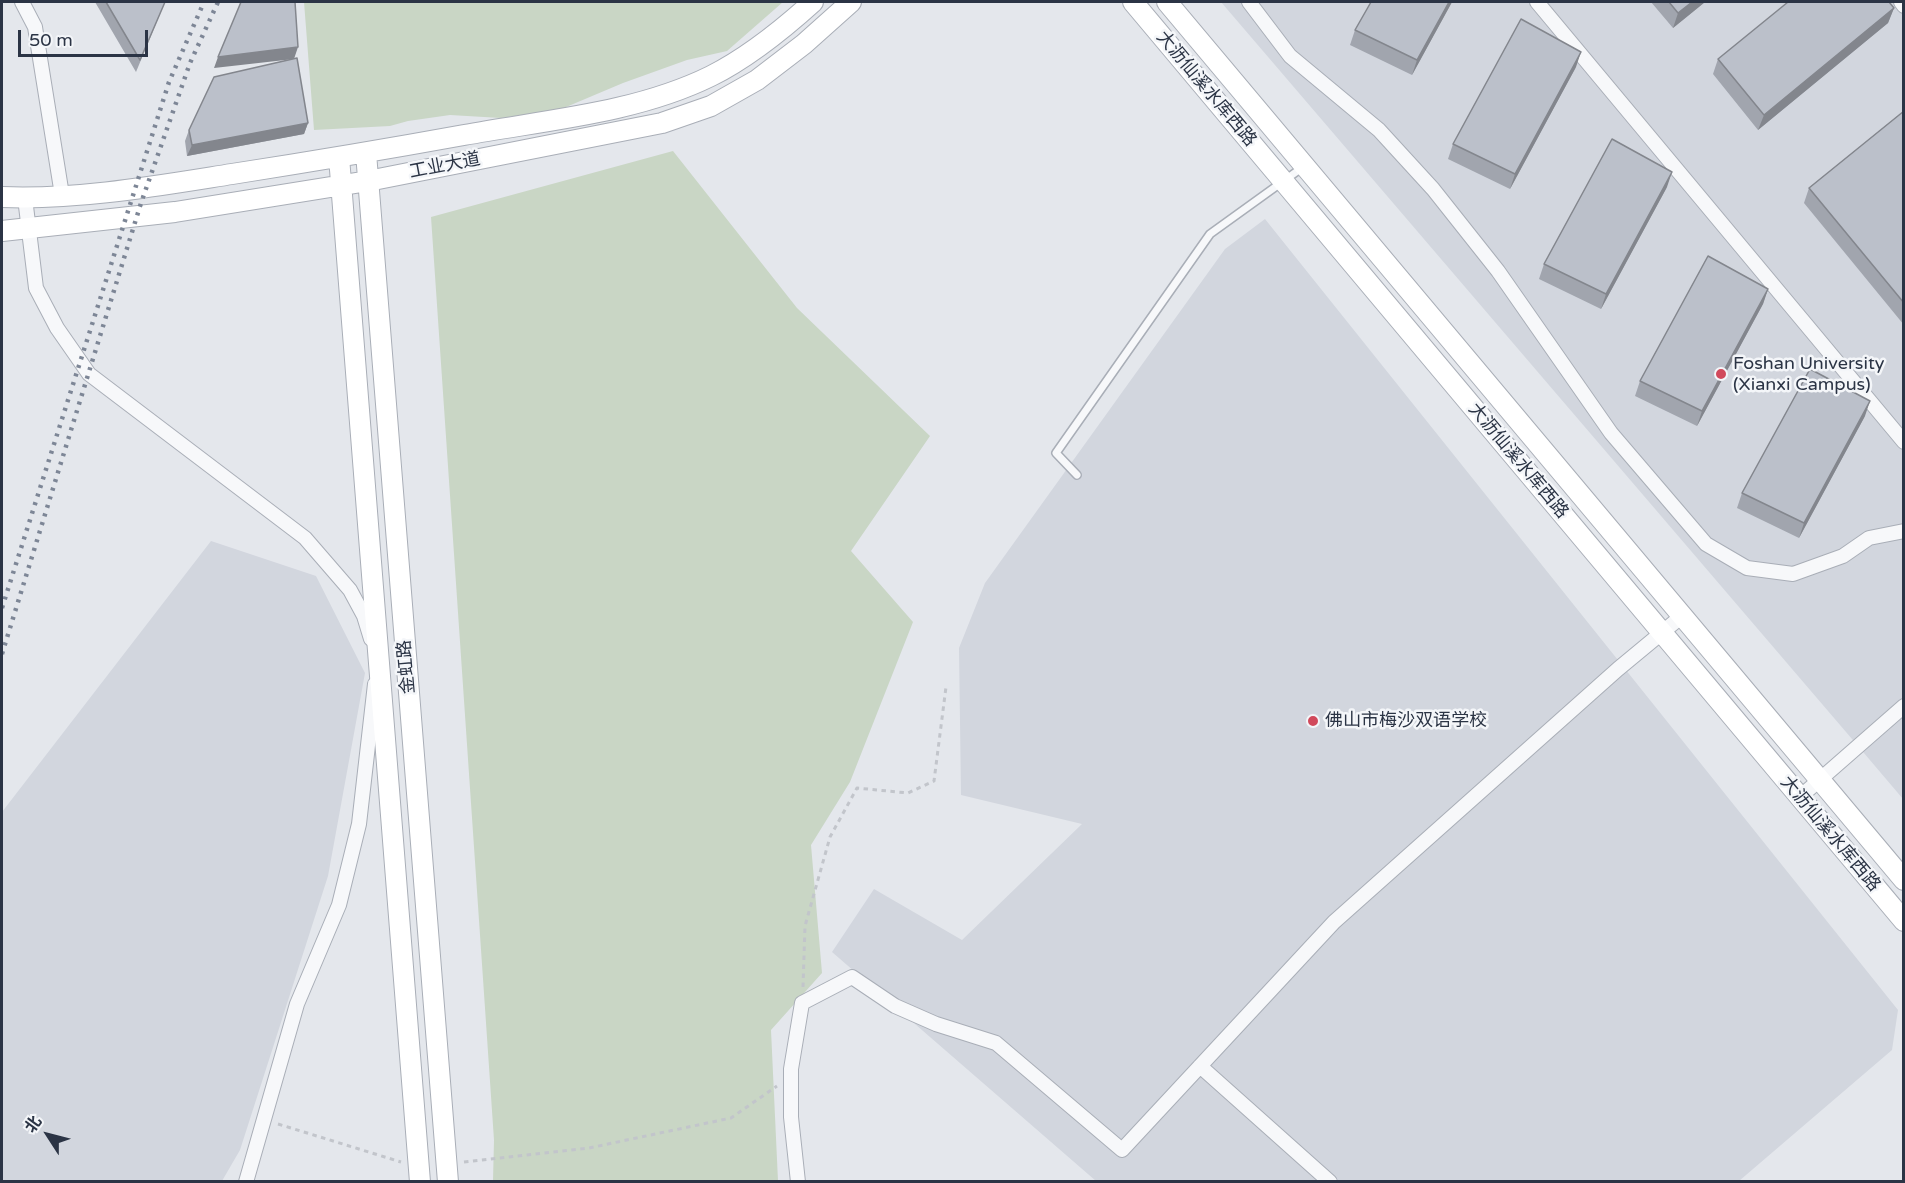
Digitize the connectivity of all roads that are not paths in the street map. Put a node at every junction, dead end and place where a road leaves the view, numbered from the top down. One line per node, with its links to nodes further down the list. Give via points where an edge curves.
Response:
1 (22, 2): 16 (street, via 35,27)
2 (813, 2): 10 (street, 工业大道, via 744,57 663,95 619,107)
3 (851, 2): 13 (street, 工业大道, via 758,80 711,106 662,123)
4 (1133, 2): 14 (street, 大沥仙溪水库西路)
5 (1167, 2): 12 (street)
6 (1249, 2): 23 (street, via 1290,56 1379,130 1434,189 1498,271 1611,433 1706,544 1747,568 1793,574 1843,556 1869,538)
7 (1537, 2): 21 (street)
8 (1901, 2): 9 (street)
9 (1904, 6)
10 (366, 153): 11 (street, 工业大道); 13 (street, 金虹路)
11 (339, 157): 15 (street, 金虹路); 16 (street, 工业大道, via 159,186)
12 (1305, 165): 14 (lane); 24 (street)
13 (368, 181): 15 (street, 工业大道); 32 (street, 金虹路)
14 (1283, 181): 22 (lane, via 1210,234 1056,453); 25 (street, 大沥仙溪水库西路)
15 (341, 184): 19 (street, 工业大道, via 175,212); 33 (street, 金虹路)
16 (62, 195): 18 (street)
17 (2, 197): 18 (street)
18 (25, 198): 19 (street)
19 (28, 230): 20 (street, 工业大道); 34 (street, via 36,288 57,328 89,374 305,538 350,590 364,616 378,663 357,835 339,905 297,1004)
20 (2, 231)
21 (1904, 442)
22 (1077, 475)
23 (1904, 531)
24 (1682, 616): 25 (street); 27 (street)
25 (1662, 633): 28 (street, 大沥仙溪水库西路); 31 (street, via 1334,922)
26 (1904, 706): 27 (street)
27 (1820, 780): 28 (street); 29 (street)
28 (1800, 797): 30 (street, 大沥仙溪水库西路)
29 (1904, 880)
30 (1904, 921)
31 (1200, 1066): 35 (street, via 1122,1150 996,1044 895,1006 852,977 802,1004 791,1077); 36 (street)
32 (448, 1172)
33 (420, 1174)
34 (246, 1182)
35 (798, 1182)
36 (1330, 1182)

